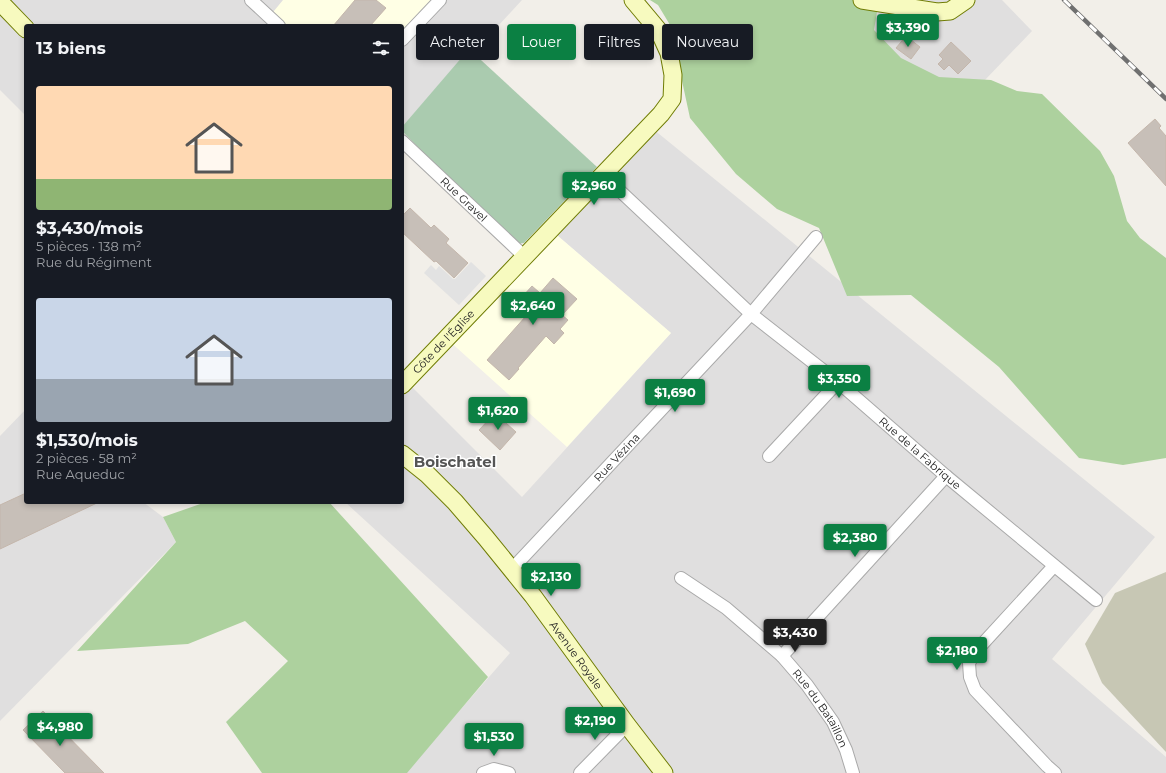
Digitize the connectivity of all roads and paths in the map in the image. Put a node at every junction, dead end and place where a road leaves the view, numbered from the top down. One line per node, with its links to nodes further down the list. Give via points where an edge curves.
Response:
1 (251, 0): 7 (street)
2 (440, 0): 9 (street)
3 (633, 0): 11 (street, Côte de l'Église, via 659,31 669,53 673,75 672,99)
4 (862, 0): 5 (street, via 937,12 950,10)
5 (966, 0)
6 (0, 2): 8 (street)
7 (277, 24)
8 (24, 27)
9 (404, 38)
10 (404, 143): 13 (street, Rue Gravel)
11 (603, 175): 13 (street, Côte de l'Église); 14 (street, Rue de la Fabrique)
12 (816, 237): 14 (street, Rue Vézina)
13 (525, 257): 16 (street, Côte de l'Église)
14 (752, 314): 15 (street, Rue de la Fabrique); 21 (street, Rue Vézina)
15 (838, 382): 18 (street); 19 (street, Rue de la Fabrique)
16 (404, 383)
17 (404, 456): 21 (street, Avenue Royale, via 455,502)
18 (769, 456)
19 (946, 476): 20 (street, Rue de la Fabrique); 24 (street)
20 (1054, 566): 23 (street, Rue de la Fabrique); 31 (street, via 976,651 969,663 970,677 975,690)
21 (512, 569): 25 (street, Avenue Royale)
22 (681, 578): 24 (street, Rue du Bataillon, via 726,608)
23 (1096, 600)
24 (782, 656): 30 (street, Rue du Bataillon, via 807,685 833,722)
25 (627, 725): 28 (street); 29 (street, Avenue Royale)
26 (483, 773): 27 (street, via 494,769)
27 (509, 773)
28 (580, 773)
29 (664, 773)
30 (853, 773)
31 (1055, 773)

